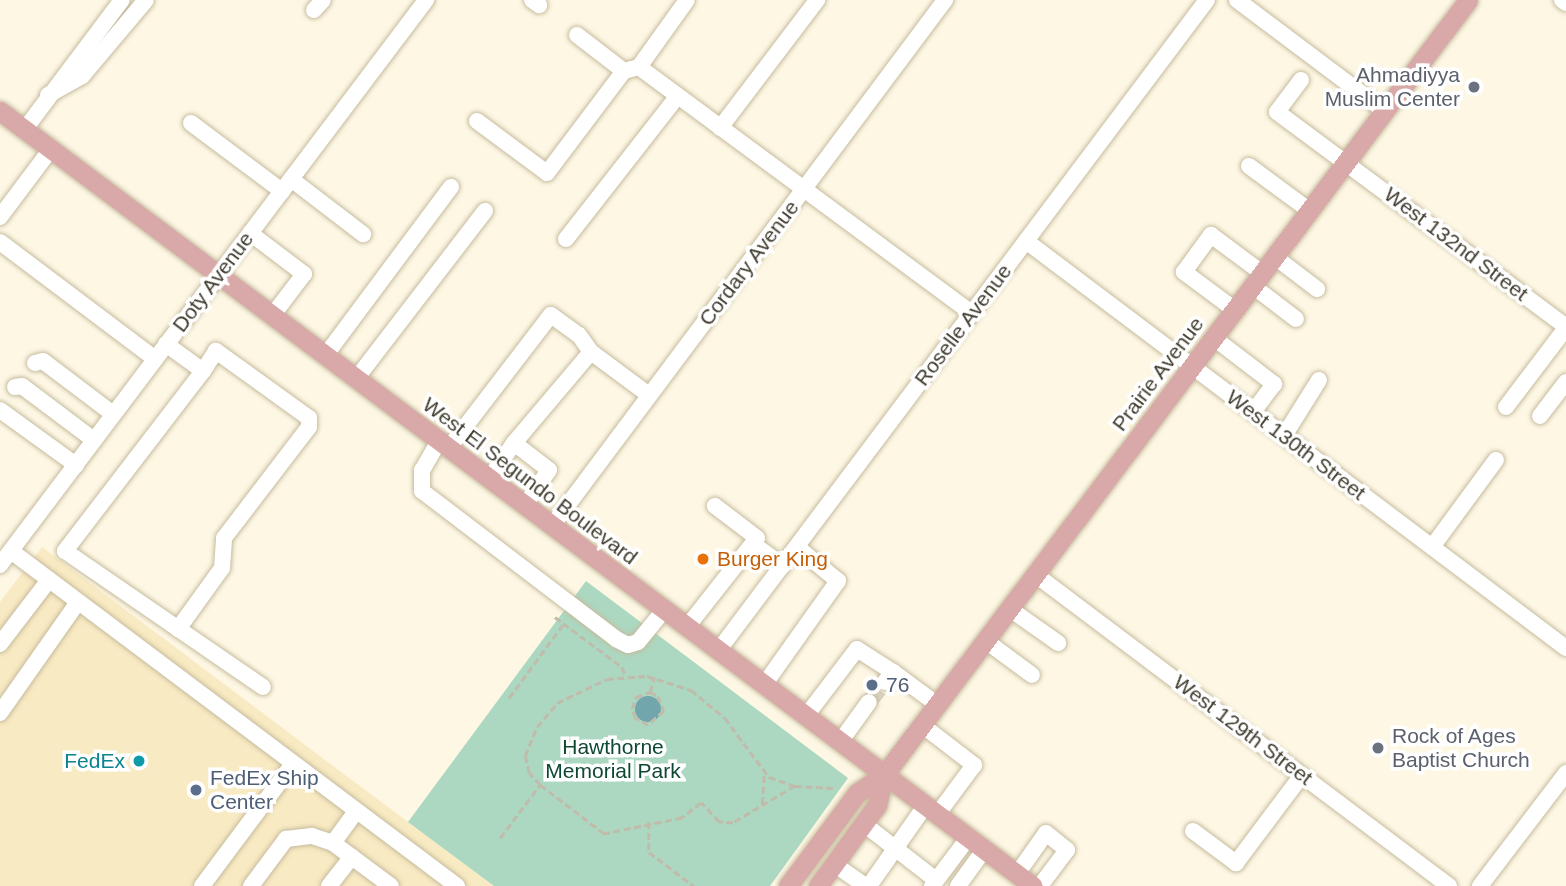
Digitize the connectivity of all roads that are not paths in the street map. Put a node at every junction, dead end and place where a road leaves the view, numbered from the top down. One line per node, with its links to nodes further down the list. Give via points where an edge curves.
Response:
1 (122, 0): 13 (street)
2 (146, 0): 13 (street, via 82,76)
3 (687, 0): 11 (street)
4 (817, 0): 19 (street)
5 (945, 0): 26 (street, Cordary Avenue)
6 (1207, 0): 33 (street, Roselle Avenue)
7 (1237, 0): 16 (street)
8 (1468, 0): 16 (main road, Prairie Avenue)
9 (418, 3): 24 (street, Doty Avenue)
10 (577, 35): 11 (street)
11 (631, 69): 14 (street); 17 (street, via 547,173)
12 (1301, 80): 22 (street, West 132nd Street, via 1277,112)
13 (48, 94): 20 (street)
14 (677, 97): 19 (street); 32 (street)
15 (0, 111): 20 (main road, West El Segundo Boulevard)
16 (1385, 111): 22 (main road, Prairie Avenue)
17 (477, 121)
18 (191, 123): 24 (street)
19 (720, 128): 26 (street)
20 (25, 130): 21 (main road, West El Segundo Boulevard)
21 (51, 149): 29 (street); 36 (main road, West El Segundo Boulevard)
22 (1346, 162): 28 (main road, Prairie Avenue); 43 (street, West 132nd Street)
23 (1249, 166): 28 (street)
24 (286, 185): 30 (street, Doty Avenue); 31 (street)
25 (451, 187): 47 (street)
26 (803, 190): 40 (street); 56 (street, Cordary Avenue)
27 (485, 211): 52 (street)
28 (1310, 211): 35 (main road, Prairie Avenue)
29 (0, 217)
30 (250, 233): 36 (street, Doty Avenue); 41 (street, via 303,274)
31 (363, 234)
32 (566, 239)
33 (1026, 241): 40 (street, Roselle Avenue); 50 (street, West 130th Street)
34 (0, 242): 48 (street)
35 (1275, 257): 37 (main road, Prairie Avenue); 38 (street)
36 (218, 275): 41 (main road, West El Segundo Boulevard); 45 (street, Doty Avenue)
37 (1258, 280): 39 (main road, Prairie Avenue); 39 (street, via 1211,235 1184,272); 42 (street)
38 (1317, 289)
39 (1235, 310): 44 (main road, Prairie Avenue)
40 (972, 313): 73 (street, Roselle Avenue)
41 (272, 316): 47 (main road, West El Segundo Boulevard)
42 (1296, 319)
43 (1566, 327): 57 (street)
44 (1214, 338): 50 (main road, Prairie Avenue); 59 (street, via 1274,384)
45 (166, 344): 48 (street, Doty Avenue); 51 (street)
46 (592, 352): 56 (street); 64 (street); 65 (street, via 579,335 551,315)
47 (325, 356): 52 (main road, West El Segundo Boulevard)
48 (155, 359): 60 (street, Doty Avenue)
49 (35, 363): 60 (street, via 43,361)
50 (1192, 367): 59 (street, West 130th Street); 78 (main road, Prairie Avenue)
51 (203, 370): 84 (street, via 65,551); 84 (street, via 216,351 309,418 309,427 224,538 222,568)
52 (356, 379): 65 (main road, West El Segundo Boulevard)
53 (1319, 380): 62 (street)
54 (1566, 382): 61 (street)
55 (15, 387): 63 (street, via 22,386)
56 (649, 395): 71 (street, Cordary Avenue)
57 (1506, 407)
58 (1, 410): 67 (street)
59 (1253, 412): 62 (street, West 130th Street)
60 (113, 414): 63 (street, Doty Avenue)
61 (1540, 416)
62 (1284, 436): 74 (street, West 130th Street)
63 (94, 440): 67 (street, Doty Avenue)
64 (514, 443): 68 (street); 69 (street, via 549,470)
65 (444, 445): 68 (main road, West El Segundo Boulevard); 82 (street, via 422,470 422,491 616,639 628,645 646,634)
66 (1496, 460): 74 (street)
67 (76, 465): 75 (street, Doty Avenue)
68 (489, 479): 69 (main road, West El Segundo Boulevard)
69 (525, 505): 71 (main road, West El Segundo Boulevard)
70 (715, 506): 72 (street, via 757,538)
71 (552, 526): 82 (main road, West El Segundo Boulevard)
72 (753, 544): 77 (street); 83 (street)
73 (797, 547): 77 (street, Roselle Avenue); 91 (street, via 838,581)
74 (1432, 547): 88 (street, West 130th Street)
75 (11, 551): 76 (street, Doty Avenue); 79 (street)
76 (0, 565)
77 (783, 566): 89 (street, Roselle Avenue)
78 (1036, 575): 81 (main road, Prairie Avenue); 102 (street, West 129th Street)
79 (48, 580): 80 (street); 87 (street)
80 (78, 602): 95 (street); 99 (street)
81 (1010, 609): 85 (main road, Prairie Avenue); 86 (street)
82 (664, 610): 83 (main road, West El Segundo Boulevard)
83 (687, 627): 89 (main road, West El Segundo Boulevard)
84 (177, 629): 92 (street)
85 (986, 641): 90 (street); 94 (main road, Prairie Avenue)
86 (1058, 643)
87 (0, 644)
88 (1566, 648)
89 (718, 651): 91 (main road, West El Segundo Boulevard)
90 (1032, 675)
91 (764, 685): 96 (main road, West El Segundo Boulevard)
92 (262, 687)
93 (869, 702): 98 (street)
94 (937, 705): 96 (street, via 889,677 858,649); 97 (main road, Prairie Avenue)
95 (0, 713)
96 (806, 716): 98 (main road, West El Segundo Boulevard)
97 (922, 725): 101 (main road, Prairie Avenue); 103 (street, via 974,765)
98 (840, 742): 101 (main road, West El Segundo Boulevard)
99 (293, 764): 104 (street); 115 (street)
100 (1566, 773): 126 (street)
101 (884, 775): 103 (main road, West El Segundo Boulevard); 105 (main road, Prairie Avenue, via 877,805); 120 (main road, Prairie Avenue, via 857,793)
102 (1302, 775): 106 (street, via 1236,863); 125 (street, West 129th Street)
103 (931, 810): 107 (main road, West El Segundo Boulevard); 109 (street)
104 (356, 811): 108 (street); 119 (street)
105 (864, 824): 109 (street); 113 (main road, Prairie Avenue)
106 (1193, 831)
107 (968, 838): 110 (main road, West El Segundo Boulevard); 114 (street)
108 (333, 843): 111 (street); 116 (street, via 312,836 286,839)
109 (896, 849): 114 (street); 121 (street)
110 (984, 850): 112 (main road, West El Segundo Boulevard); 122 (street)
111 (352, 857): 117 (street); 118 (street)
112 (1017, 874): 123 (main road, West El Segundo Boulevard); 124 (street, via 1046,833 1067,850)
113 (827, 879): 121 (street)
114 (934, 883)
115 (202, 886)
116 (251, 886)
117 (329, 886)
118 (391, 886)
119 (457, 886)
120 (788, 886)
121 (867, 886)
122 (958, 886)
123 (1032, 886)
124 (1040, 886)
125 (1449, 886)
126 (1479, 886)

